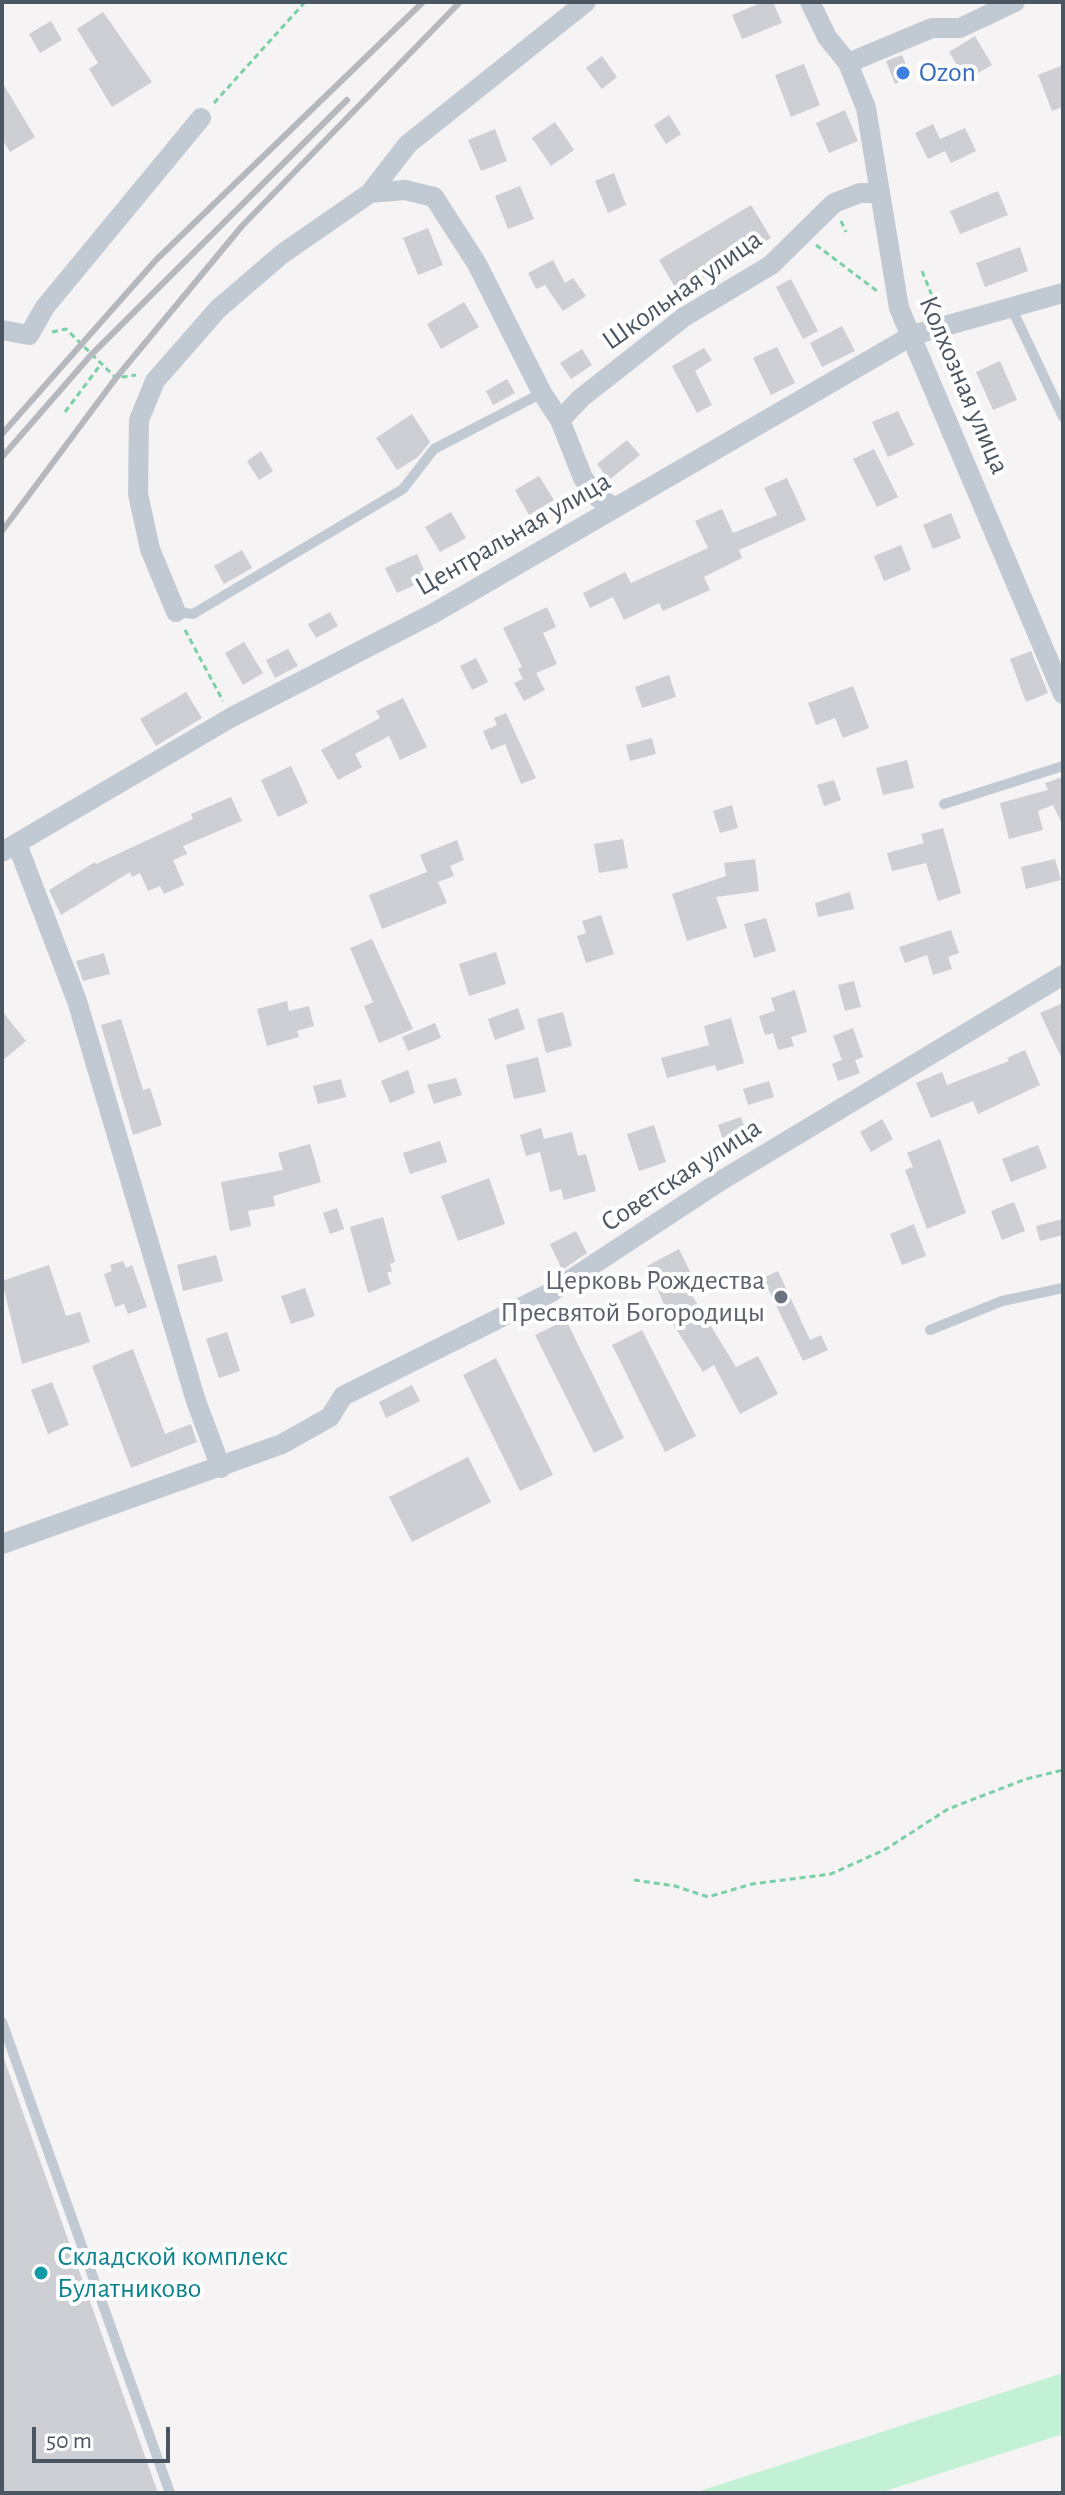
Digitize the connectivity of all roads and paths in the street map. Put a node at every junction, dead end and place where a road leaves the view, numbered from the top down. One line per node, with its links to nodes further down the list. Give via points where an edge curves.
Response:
1 (305, 2): 6 (path)
2 (586, 2): 7 (street, via 408,144)
3 (810, 2): 5 (street, Колхозная улица, via 827,37)
4 (1015, 2): 5 (street, via 960,28 932,28)
5 (848, 63): 8 (street, Колхозная улица, via 866,108)
6 (201, 118): 16 (street, via 45,307 29,335)
7 (370, 193): 19 (street, via 282,254 218,309); 20 (street, via 405,190 434,197 477,264)
8 (880, 193): 9 (street, Школьная улица, via 846,196); 13 (street, Колхозная улица)
9 (802, 234): 13 (path); 23 (street, Школьная улица, via 771,265 684,317)
10 (922, 271): 14 (path)
11 (1063, 293): 12 (street, Центральная улица)
12 (1011, 307): 14 (street, Центральная улица); 22 (lane)
13 (899, 308): 17 (street, Колхозная улица)
14 (944, 326): 17 (street, Центральная улица)
15 (66, 329): 18 (path)
16 (2, 330)
17 (913, 335): 24 (street, Центральная улица); 26 (street, Колхозная улица)
18 (101, 364): 19 (path, via 116,378 135,374 141,383); 21 (path)
19 (155, 381): 25 (street, via 139,420 138,494 150,549)
20 (542, 393): 23 (street); 25 (lane, via 434,449 403,489 193,614)
21 (65, 412)
22 (1063, 417)
23 (560, 420): 24 (street, via 583,478 598,498)
24 (613, 506): 27 (street, Центральная улица, via 434,613)
25 (176, 612): 27 (path)
26 (1063, 694)
27 (232, 717): 30 (street, Центральная улица)
28 (1063, 766): 29 (lane)
29 (944, 804)
30 (9, 848): 34 (street, via 77,1001 196,1401)
31 (1063, 975): 34 (street, Советская улица, via 722,1180 550,1293 343,1396 330,1417 282,1444)
32 (1063, 1288): 33 (lane, via 1002,1301)
33 (930, 1330)
34 (221, 1468): 35 (street, Советская улица)
35 (2, 1544)
36 (1063, 1770): 37 (path, via 948,1809 886,1849 831,1874 752,1884 708,1897)
37 (634, 1880)
38 (2, 2022): 39 (lane)
39 (170, 2493)

